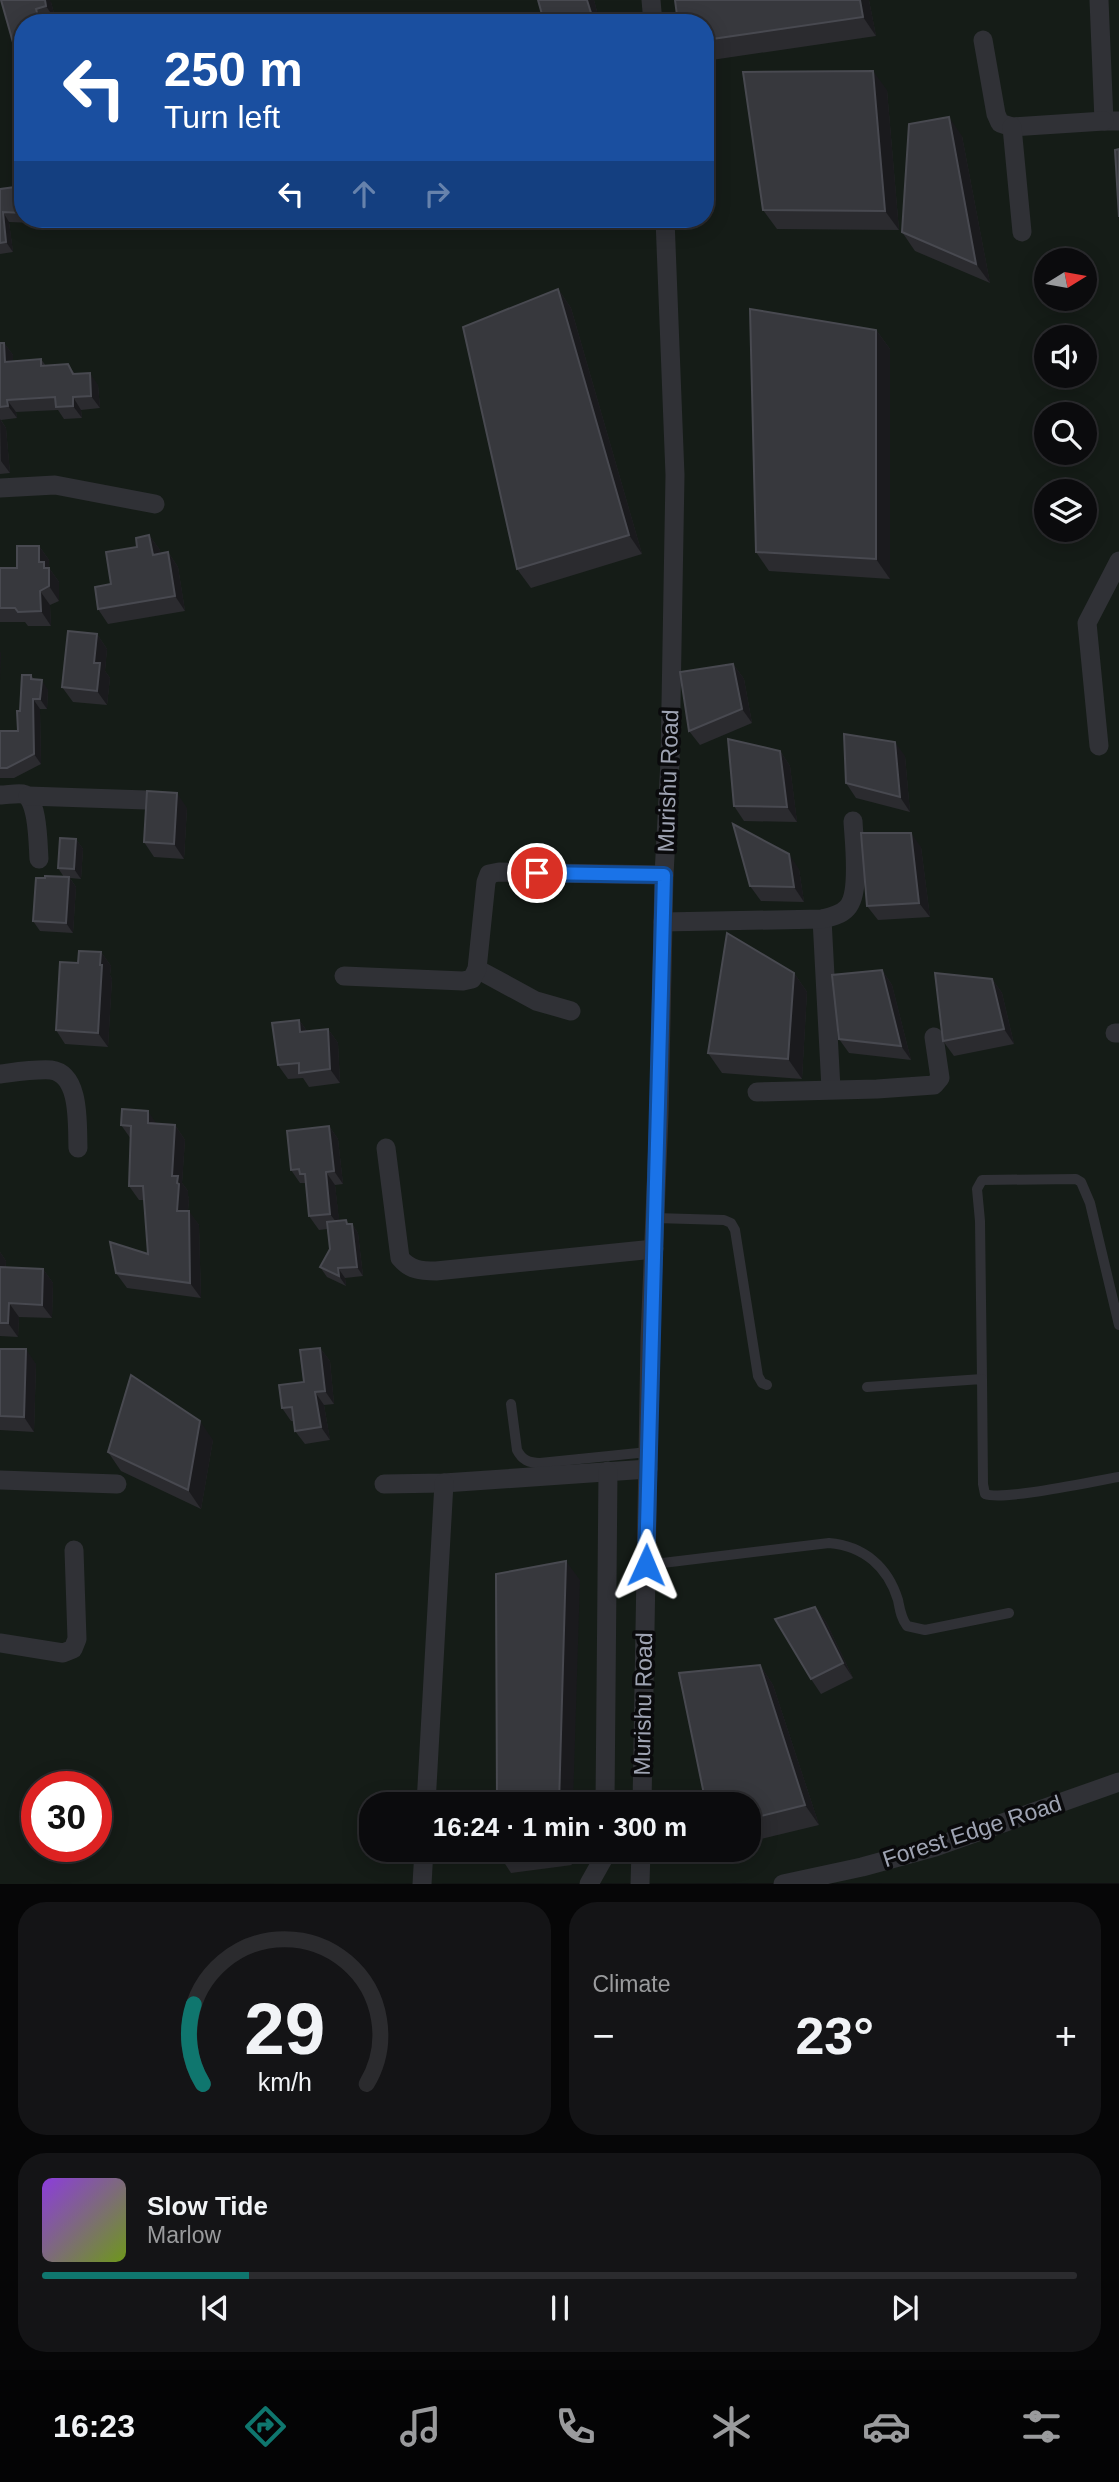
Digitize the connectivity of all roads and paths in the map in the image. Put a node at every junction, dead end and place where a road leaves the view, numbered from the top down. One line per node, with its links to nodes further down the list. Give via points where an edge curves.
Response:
1 (1099, 0): 3 (street)
2 (983, 40): 4 (street, via 997,119)
3 (1111, 121): 4 (street)
4 (1012, 127): 6 (street)
5 (665, 228): 16 (street, Murishu Road, via 675,475)
6 (1023, 232)
7 (0, 488): 8 (street, via 55,485)
8 (155, 504)
9 (1119, 561): 10 (street, via 1087,623)
10 (1099, 746)
11 (0, 795): 12 (street)
12 (28, 796): 13 (street); 15 (street, via 33,803)
13 (146, 800)
14 (853, 821): 17 (street, via 855,895 848,908)
15 (39, 859)
16 (664, 875): 18 (street, Murishu Road); 19 (street, via 489,874)
17 (822, 919): 18 (street); 24 (street)
18 (663, 922): 28 (street, Murishu Road)
19 (477, 970): 20 (street, via 472,979 463,981); 21 (street, via 536,1002)
20 (344, 976)
21 (571, 1010)
22 (934, 1037): 24 (street, via 940,1077 936,1084)
23 (0, 1073): 26 (street, via 50,1070 71,1082)
24 (831, 1089): 25 (street)
25 (757, 1092)
26 (78, 1148)
27 (386, 1148): 29 (street, via 400,1258 407,1266 436,1271)
28 (655, 1219): 29 (street, Murishu Road); 32 (lane, via 731,1223 758,1376)
29 (654, 1249): 35 (street, Murishu Road)
30 (1119, 1325): 31 (lane, via 1081,1182 982,1180 978,1189)
31 (982, 1379): 33 (lane); 37 (lane, via 985,1494 1018,1494)
32 (767, 1385)
33 (867, 1387)
34 (511, 1404): 35 (lane, via 517,1450 527,1461)
35 (648, 1460): 36 (street); 43 (street, Murishu Road)
36 (608, 1471): 39 (street); 48 (street)
37 (1119, 1477)
38 (0, 1480): 40 (street)
39 (444, 1483): 41 (street); 47 (street)
40 (117, 1484)
41 (384, 1484)
42 (75, 1550): 45 (street, via 77,1639 73,1649 63,1653)
43 (646, 1565): 44 (lane, via 844,1544 882,1569 907,1626 925,1630); 49 (street, Murishu Road)
44 (1009, 1612)
45 (0, 1643)
46 (1119, 1782): 56 (street, Forest Edge Road, via 935,1846)
47 (427, 1792)
48 (606, 1792)
49 (642, 1792)
50 (423, 1862): 53 (street)
51 (601, 1862): 54 (street)
52 (641, 1862): 55 (street)
53 (422, 1884)
54 (589, 1884)
55 (640, 1884)
56 (783, 1884)

